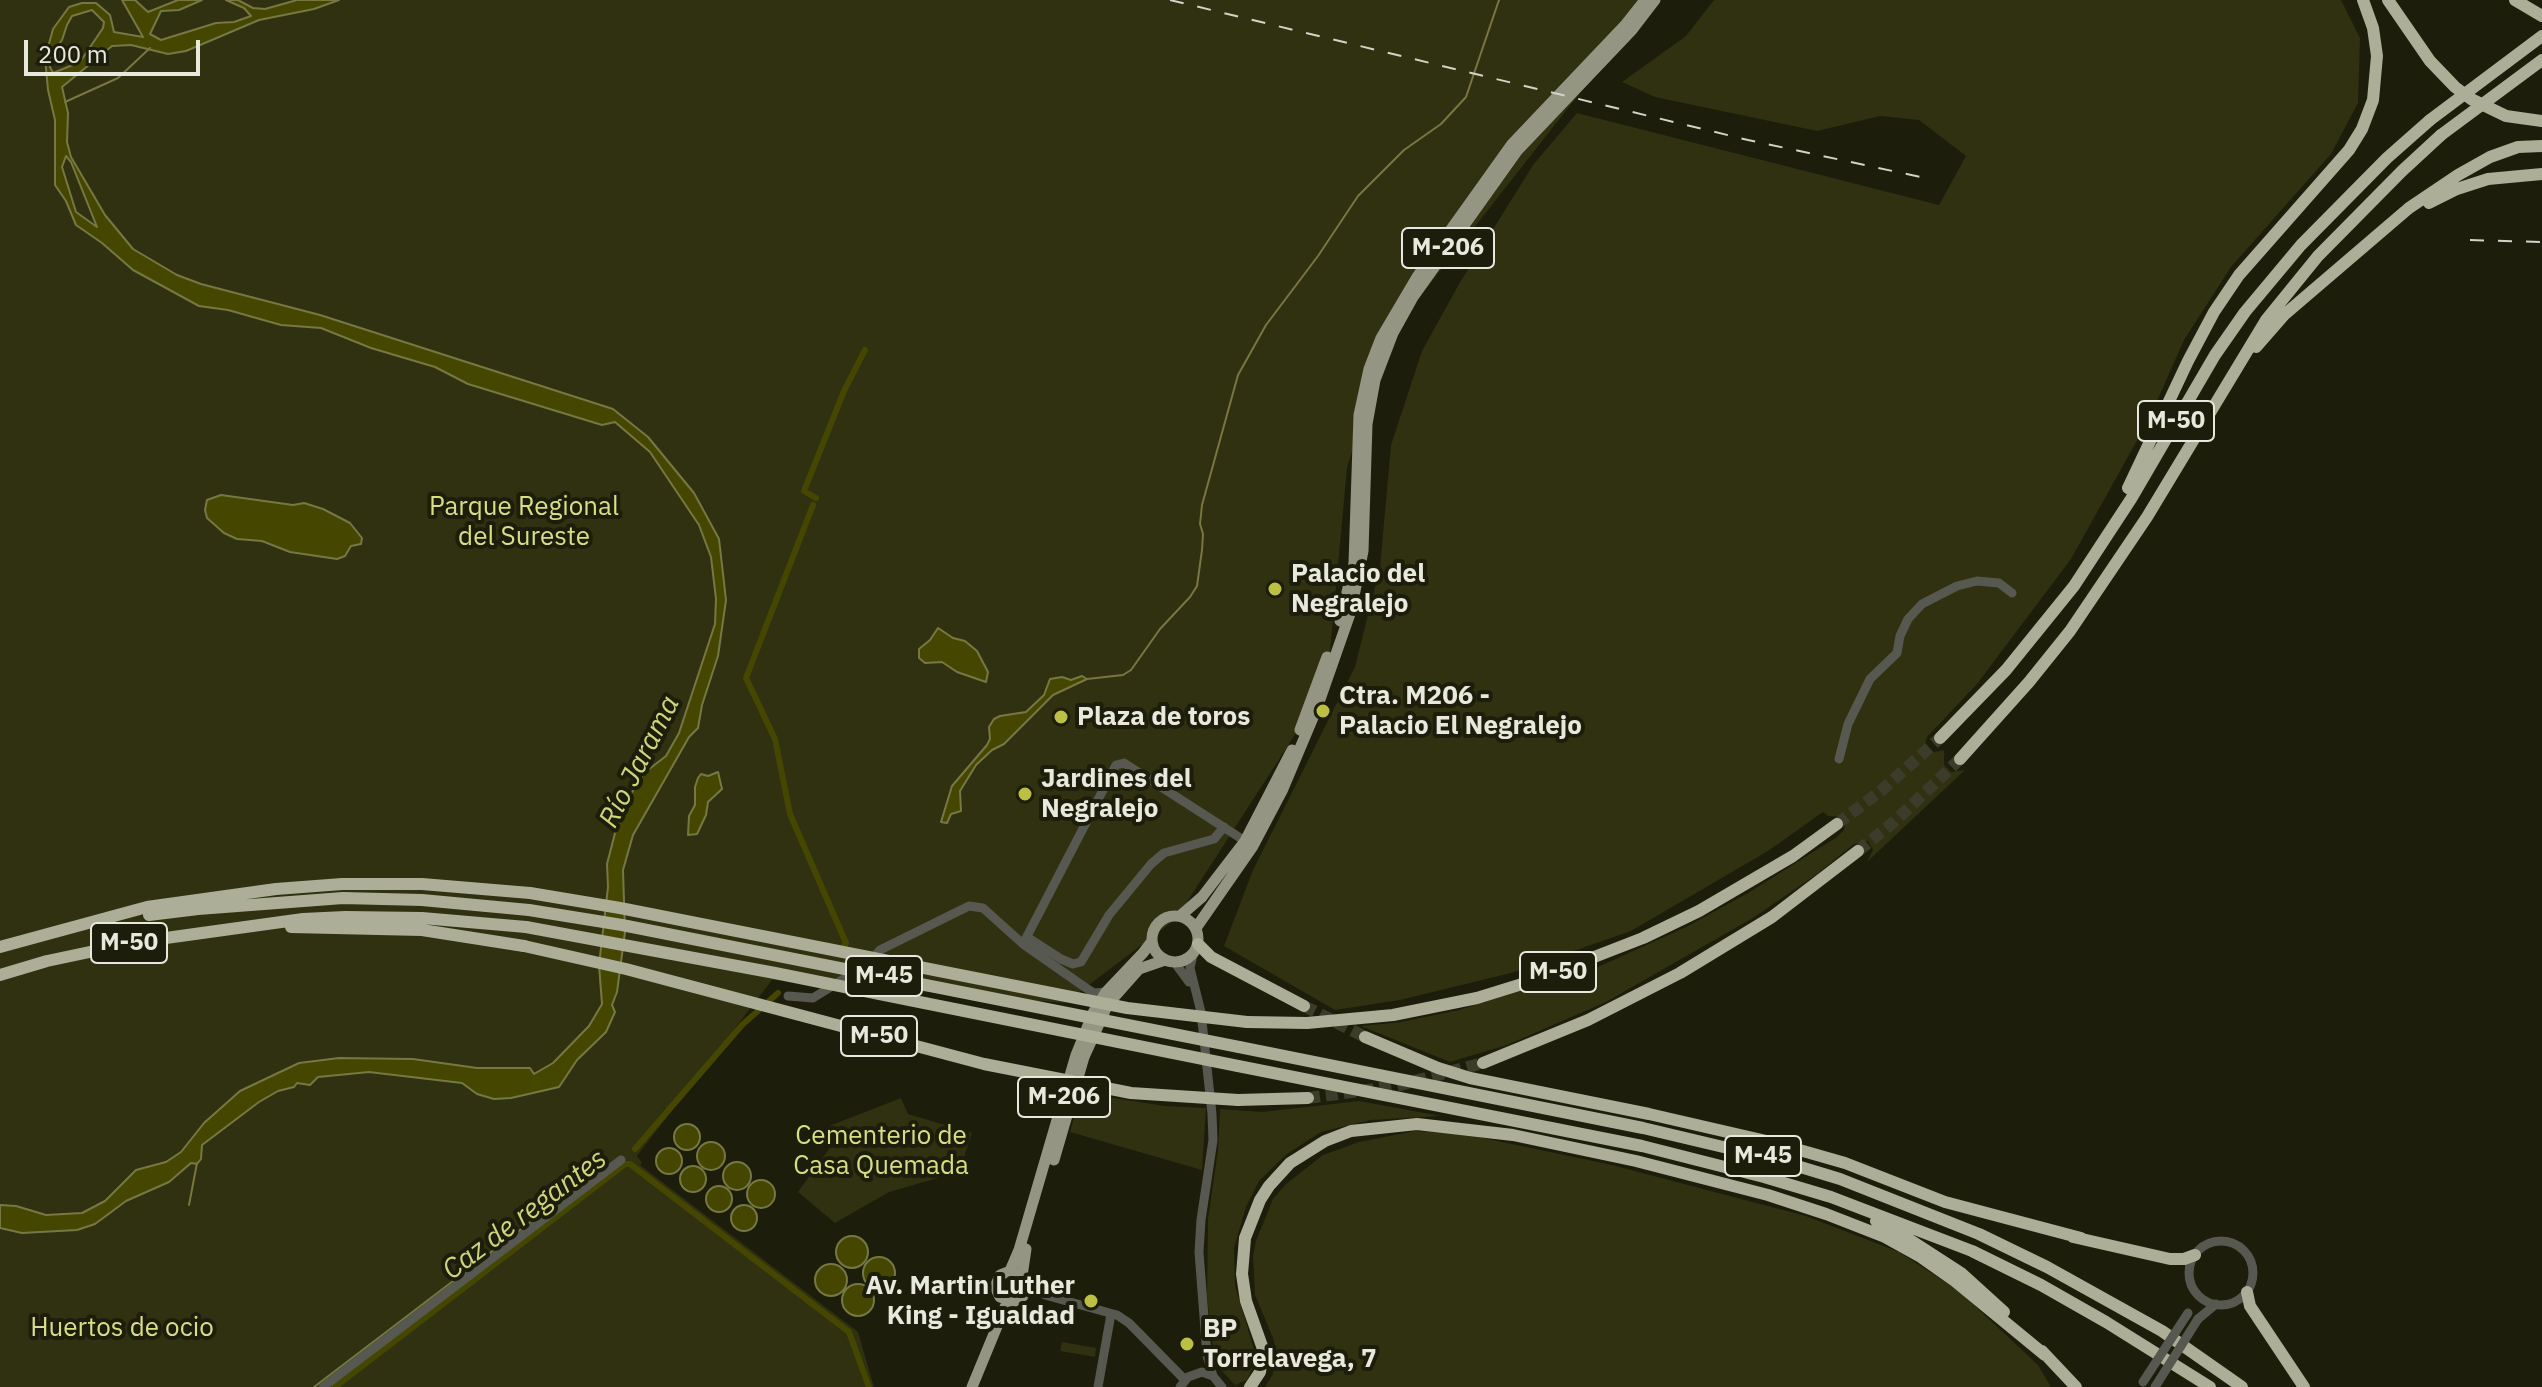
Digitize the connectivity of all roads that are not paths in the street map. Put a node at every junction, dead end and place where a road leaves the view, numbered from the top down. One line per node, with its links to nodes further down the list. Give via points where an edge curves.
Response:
1 (1645, 0): 23 (main road, M-206, via 1512,144 1417,277 1381,338 1359,415 1354,563 1344,610 1290,754)
2 (1655, 0): 8 (main road, M-206)
3 (1663, 0): 8 (main road)
4 (2363, 0): 16 (highway, via 2377,56 2373,100 2362,129 2214,312 2136,474)
5 (2388, 0): 11 (highway, via 2455,87 2506,116)
6 (2515, 0): 7 (highway)
7 (2542, 16)
8 (1632, 30): 28 (main road, M-206, via 1517,151 1393,333 1375,380 1367,424 1363,551 1351,611 1282,791 1253,846)
9 (2542, 36): 16 (highway, M-50, bridge, via 2430,120 2301,245 2215,355)
10 (2542, 60): 15 (highway, M-50, bridge, via 2441,135 2318,256 2266,320)
11 (2542, 121)
12 (2542, 146): 14 (highway, via 2490,157 2409,208)
13 (2542, 174): 14 (highway, via 2488,179 2457,189)
14 (2392, 225): 15 (highway, via 2284,315)
15 (2229, 378): 20 (highway, M-50, via 2147,517 2070,631)
16 (2074, 586): 18 (highway, M-50, via 2006,670)
17 (2012, 593): 19 (street, via 1999,583 1977,581 1922,604 1908,619 1897,653 1870,679 1848,724)
18 (1940, 738)
19 (1839, 759)
20 (1960, 759)
21 (1837, 824): 25 (highway, M-50, bridge, via 1699,911 1535,980 1393,1015 1307,1023 1166,1015 530,893 342,884 197,899)
22 (1224, 827): 23 (street); 29 (street, via 1214,839 1164,853 1151,864 1109,915 1081,962 1073,964); 29 (street, via 1124,763 1116,765)
23 (1245, 841): 26 (main road, M-206, via 1202,897)
24 (1858, 851): 42 (highway, M-50, via 1772,917 1680,973 1588,1020)
25 (120, 916): 31 (highway, M-50); 46 (highway, M-45, bridge, via 343,898 529,910 1712,1143)
26 (1180, 916): 28 (main road); 30 (main road, M-206, via 1161,921)
27 (260, 926): 34 (highway, M-50, via 137,942); 43 (highway, M-50, bridge, via 422,930 524,946 984,1064 1131,1093); 45 (highway, M-45, bridge, via 345,917 526,927 1642,1146)
28 (1196, 928): 32 (main road)
29 (1025, 940): 35 (street); 38 (street, via 983,908 969,906 880,950 869,963 813,998)
30 (1152, 941): 33 (main road, via 1155,951); 37 (main road, M-206)
31 (0, 947)
32 (1196, 950): 33 (main road, M-206, via 1184,961); 36 (street, via 1190,968); 39 (highway)
33 (1170, 962): 36 (street); 49 (main road, M-206, via 1146,965 1124,983 1095,1029)
34 (0, 975)
35 (1086, 988): 37 (street); 40 (street)
36 (1193, 989): 56 (street, via 1201,1012 1212,1114 1200,1233)
37 (1106, 992): 40 (main road, M-206)
38 (788, 996)
39 (1304, 1006)
40 (1093, 1013): 49 (main road, M-206, via 1019,1250)
41 (1365, 1037): 47 (highway, via 1470,1078 1775,1143 1845,1163 1945,1202)
42 (1483, 1063)
43 (1308, 1098)
44 (621, 1160): 61 (street)
45 (1831, 1197): 55 (highway, via 1961,1273); 69 (highway, M-45, via 1972,1251 2041,1285)
46 (1899, 1200): 47 (highway); 70 (highway, M-45, via 2114,1303)
47 (2081, 1238): 48 (highway, via 2170,1259)
48 (2195, 1255): 50 (street, via 2189,1272); 51 (street, via 2209,1243 2237,1245 2253,1267)
49 (1019, 1285): 52 (main road); 52 (main road, M-206, via 1003,1273 995,1287); 54 (street); 63 (main road, M-206)
50 (2194, 1290): 53 (street); 60 (street, bridge, via 2188,1313)
51 (2247, 1292): 53 (street, via 2234,1303); 71 (highway, via 2250,1306)
52 (1000, 1297): 62 (main road, M-206)
53 (2216, 1304): 68 (street, bridge, via 2198,1319)
54 (1111, 1314): 59 (street, via 1129,1323); 64 (street)
55 (2045, 1355): 66 (highway, via 1921,1257 1826,1214 1636,1161 1513,1135 1386,1125 1325,1141 1290,1163 1264,1193 1243,1253 1246,1301 1263,1349 1260,1372); 67 (highway)
56 (1207, 1356): 57 (street); 58 (street)
57 (1202, 1372): 58 (street); 59 (street)
58 (1213, 1376): 65 (street)
59 (1182, 1383)
60 (2140, 1384)
61 (323, 1387)
62 (964, 1387)
63 (972, 1387)
64 (1098, 1387)
65 (1222, 1387)
66 (1250, 1387)
67 (2076, 1387)
68 (2155, 1387)
69 (2210, 1387)
70 (2242, 1387)
71 (2304, 1387)

